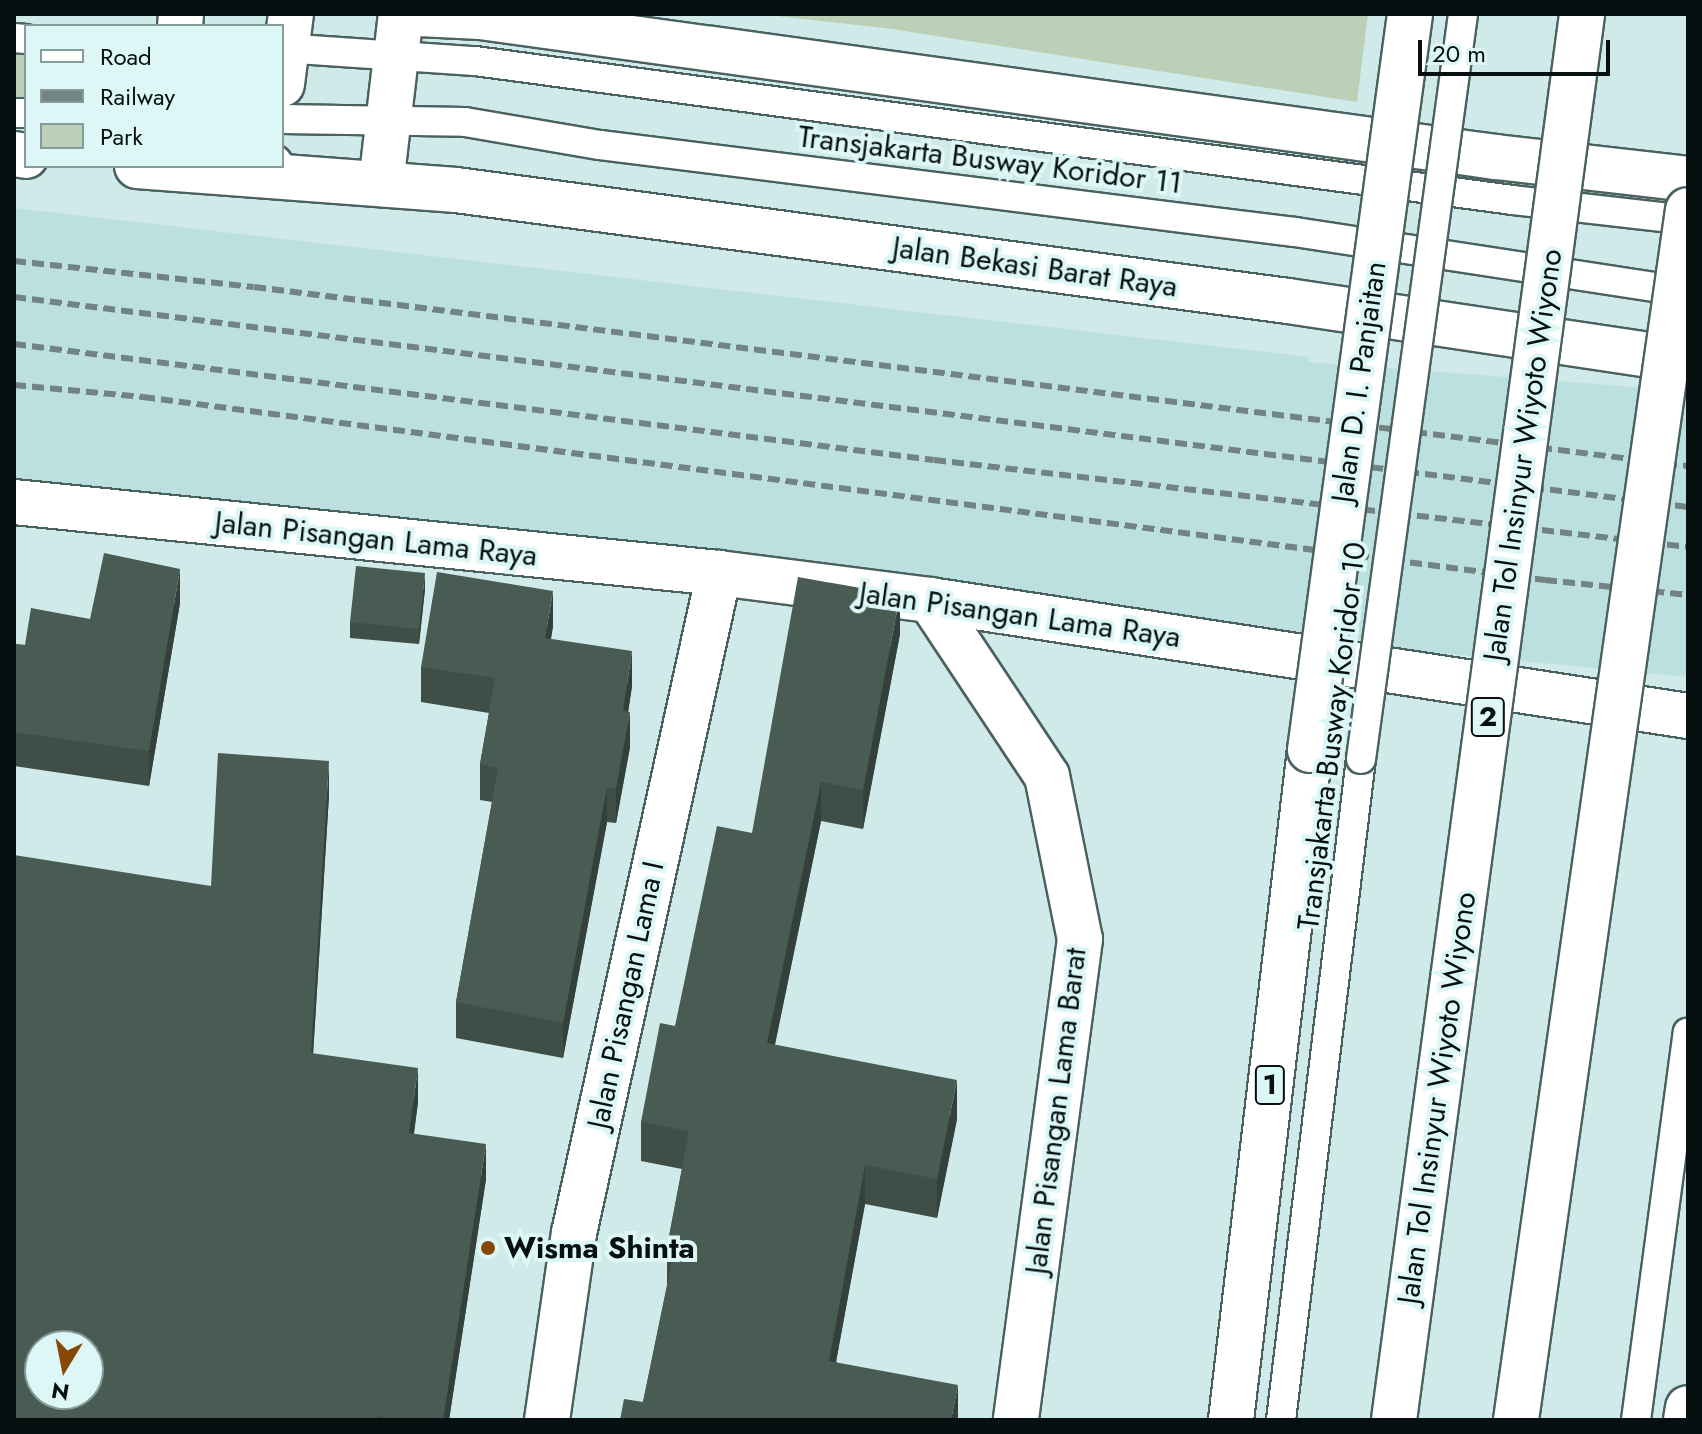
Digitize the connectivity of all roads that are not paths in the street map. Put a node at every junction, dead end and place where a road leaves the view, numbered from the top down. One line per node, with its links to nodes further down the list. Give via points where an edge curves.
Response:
1 (419, 14): 11 (main road, via 480,17)
2 (1410, 14): 25 (main road, Jalan D. I. Panjaitan / 1, bridge, via 1310,750)
3 (1463, 14): 26 (lane, Transjakarta Busway Koridor 10, bridge, via 1361,759)
4 (1582, 14): 27 (main road, Jalan Tol Insinyur Wiyoto Wiyono / 2, bridge)
5 (398, 35): 6 (lane, Transjakarta Busway Koridor 11); 8 (main road); 14 (lane, Transjakarta Busway Koridor 11, via 475,61)
6 (286, 48)
7 (284, 119): 8 (lane, Transjakarta Busway Koridor 11)
8 (388, 122): 12 (main road); 15 (lane, Transjakarta Busway Koridor 11, via 465,122 600,145 1295,232)
9 (182, 168): 10 (main road, Jalan Bekasi Barat Raya)
10 (271, 171): 12 (main road, Jalan Bekasi Barat Raya)
11 (1688, 179)
12 (381, 184): 16 (main road, Jalan Bekasi Barat Raya, via 1273,299)
13 (1688, 210): 28 (main road, bridge)
14 (1688, 220)
15 (1688, 292)
16 (1688, 361)
17 (14, 502): 18 (main road, Jalan Pisangan Lama Raya)
18 (719, 573): 19 (main road, Jalan Pisangan Lama Raya); 23 (main road, Jalan Pisangan Lama I, via 574,1233)
19 (930, 600): 20 (main road, Jalan Pisangan Lama Raya); 24 (main road, Jalan Pisangan Lama Barat, via 1047,776 1080,939)
20 (1688, 716)
21 (1688, 1032): 29 (lane)
22 (1688, 1408): 30 (main road)
23 (547, 1420)
24 (1016, 1420)
25 (1231, 1420)
26 (1281, 1420)
27 (1394, 1420)
28 (1516, 1420)
29 (1636, 1420)
30 (1686, 1420)

